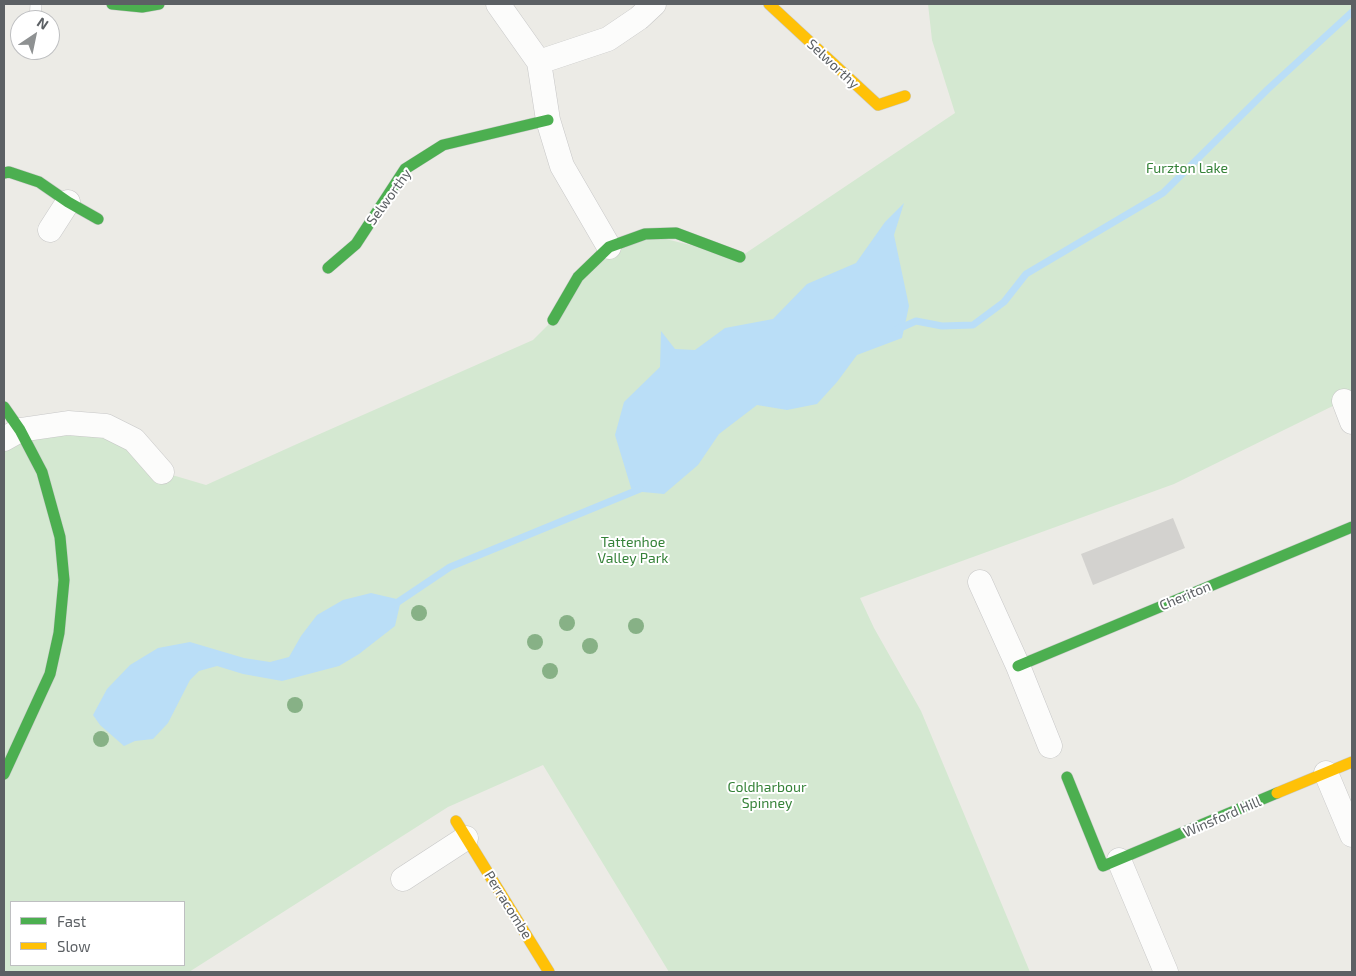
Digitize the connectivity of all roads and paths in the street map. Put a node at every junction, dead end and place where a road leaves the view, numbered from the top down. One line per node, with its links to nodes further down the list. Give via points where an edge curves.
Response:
1 (112, 4): 2 (street)
2 (159, 4)
3 (498, 4): 6 (street)
4 (654, 4): 6 (street, via 608,39)
5 (769, 4): 7 (street, Selworthy, via 878,104)
6 (539, 62): 8 (street)
7 (905, 96)
8 (548, 120): 13 (street, via 562,166); 15 (street, Selworthy, via 443,145 406,169 356,244)
9 (4, 173): 10 (street, via 39,182)
10 (68, 202): 11 (street); 12 (street)
11 (98, 219)
12 (50, 230)
13 (609, 247): 14 (street, via 645,234 676,233); 16 (street, via 578,277)
14 (740, 257)
15 (328, 268)
16 (553, 320)
17 (1344, 401): 19 (street)
18 (4, 407): 20 (street)
19 (1352, 422)
20 (12, 435): 21 (street, via 68,423 106,426 134,440); 28 (street, via 42,472 60,537 64,580 59,633 50,674)
21 (162, 472)
22 (1352, 527): 24 (street, Cheriton)
23 (980, 582): 24 (street)
24 (1018, 666): 25 (street)
25 (1050, 746)
26 (1352, 762): 27 (street, Winsford Hill)
27 (1326, 773): 31 (street); 32 (street, Winsford Hill)
28 (4, 774)
29 (1067, 776): 32 (street, Winsford Hill, via 1103,866)
30 (461, 829): 33 (street, Perracombe); 34 (street, Perracombe)
31 (1352, 835)
32 (1119, 860): 35 (street)
33 (403, 879)
34 (549, 972)
35 (1166, 972)

